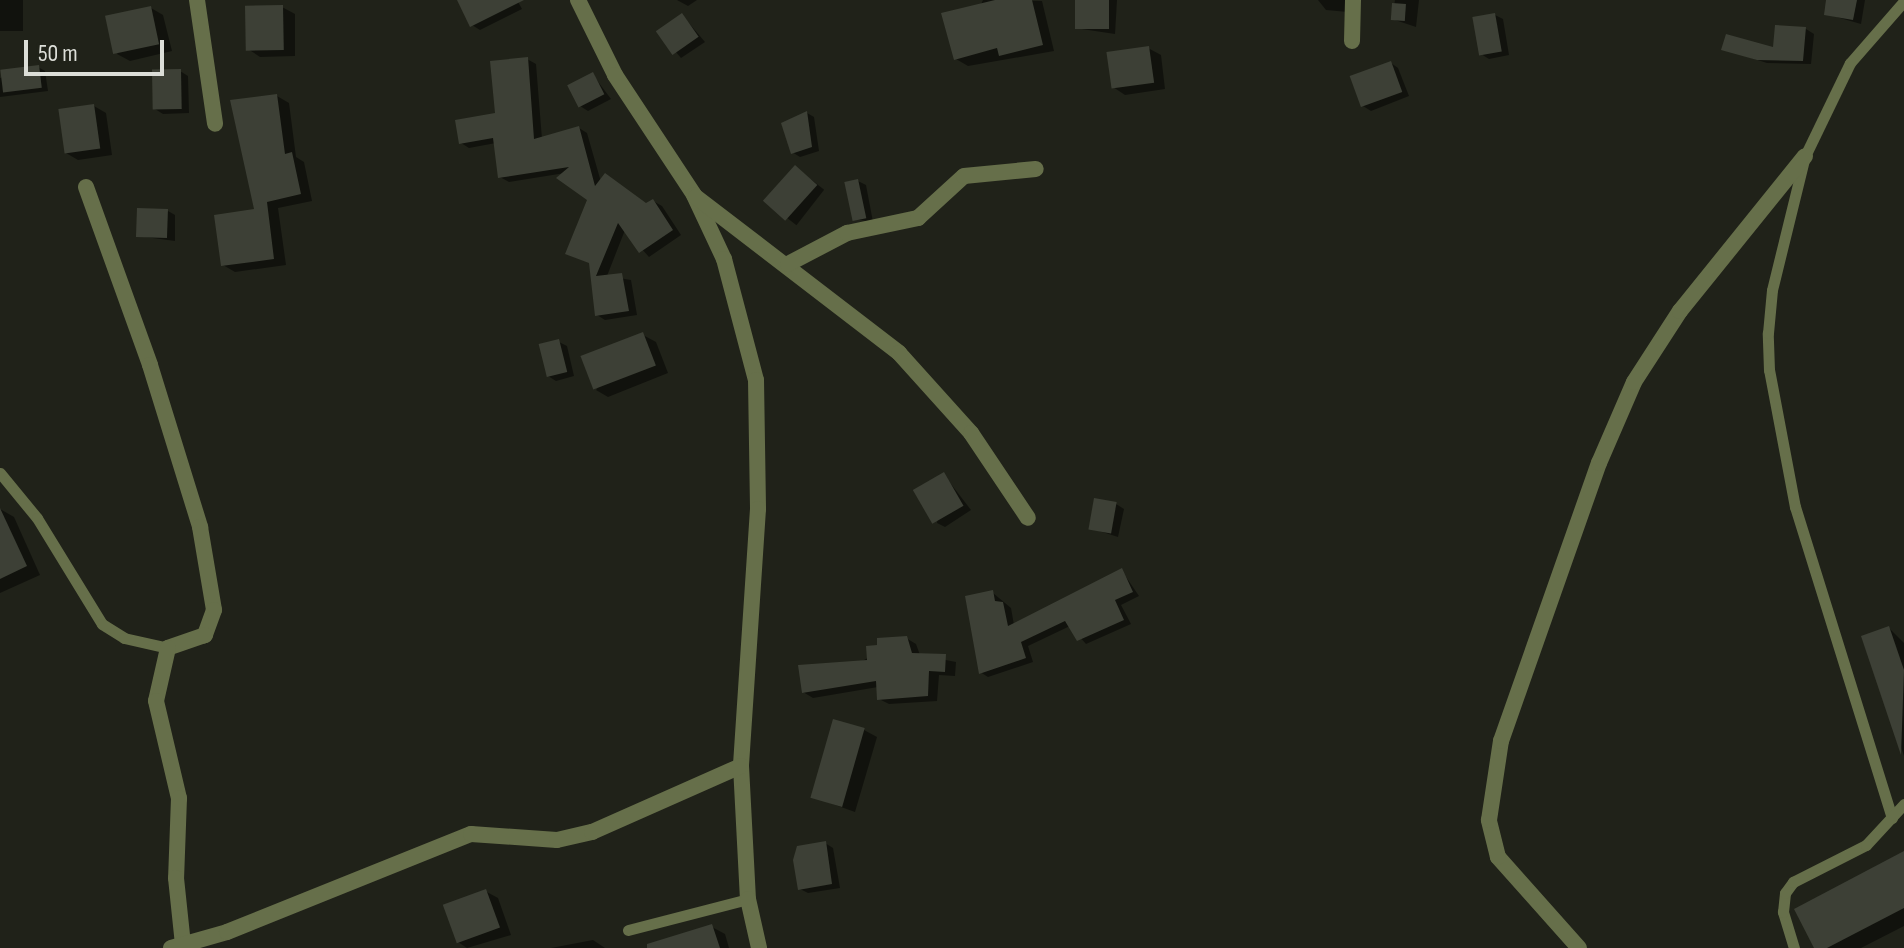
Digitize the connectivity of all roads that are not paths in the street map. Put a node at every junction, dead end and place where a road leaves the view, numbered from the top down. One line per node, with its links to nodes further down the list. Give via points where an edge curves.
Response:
1 (197, 0): 6 (street)
2 (578, 0): 10 (street, via 615,75)
3 (1353, 0): 5 (street)
4 (1904, 1): 7 (lane, via 1850,63)
5 (1352, 41)
6 (215, 124)
7 (1805, 156): 17 (lane, via 1772,290 1769,370 1799,521); 22 (street, via 1680,311 1634,382 1599,463 1501,741 1489,820 1498,857)
8 (1036, 169): 11 (street, via 964,176 918,218 847,233)
9 (86, 187): 14 (street, via 150,365 200,527 212,623 205,635)
10 (694, 195): 11 (street); 15 (street, via 724,259 756,380 758,509)
11 (788, 264): 13 (street, via 899,353 971,433)
12 (0, 473): 14 (lane, via 37,518 102,624 124,638)
13 (1028, 518)
14 (168, 648): 20 (street, via 156,701 179,798)
15 (741, 766): 18 (street); 20 (street, via 592,832 557,840 471,834)
16 (1904, 804): 17 (lane)
17 (1892, 818): 23 (lane, via 1836,865 1793,882 1785,893 1783,912)
18 (748, 899): 19 (lane); 21 (street)
19 (628, 930)
20 (177, 947)
21 (759, 948)
22 (1579, 948)
23 (1794, 948)

